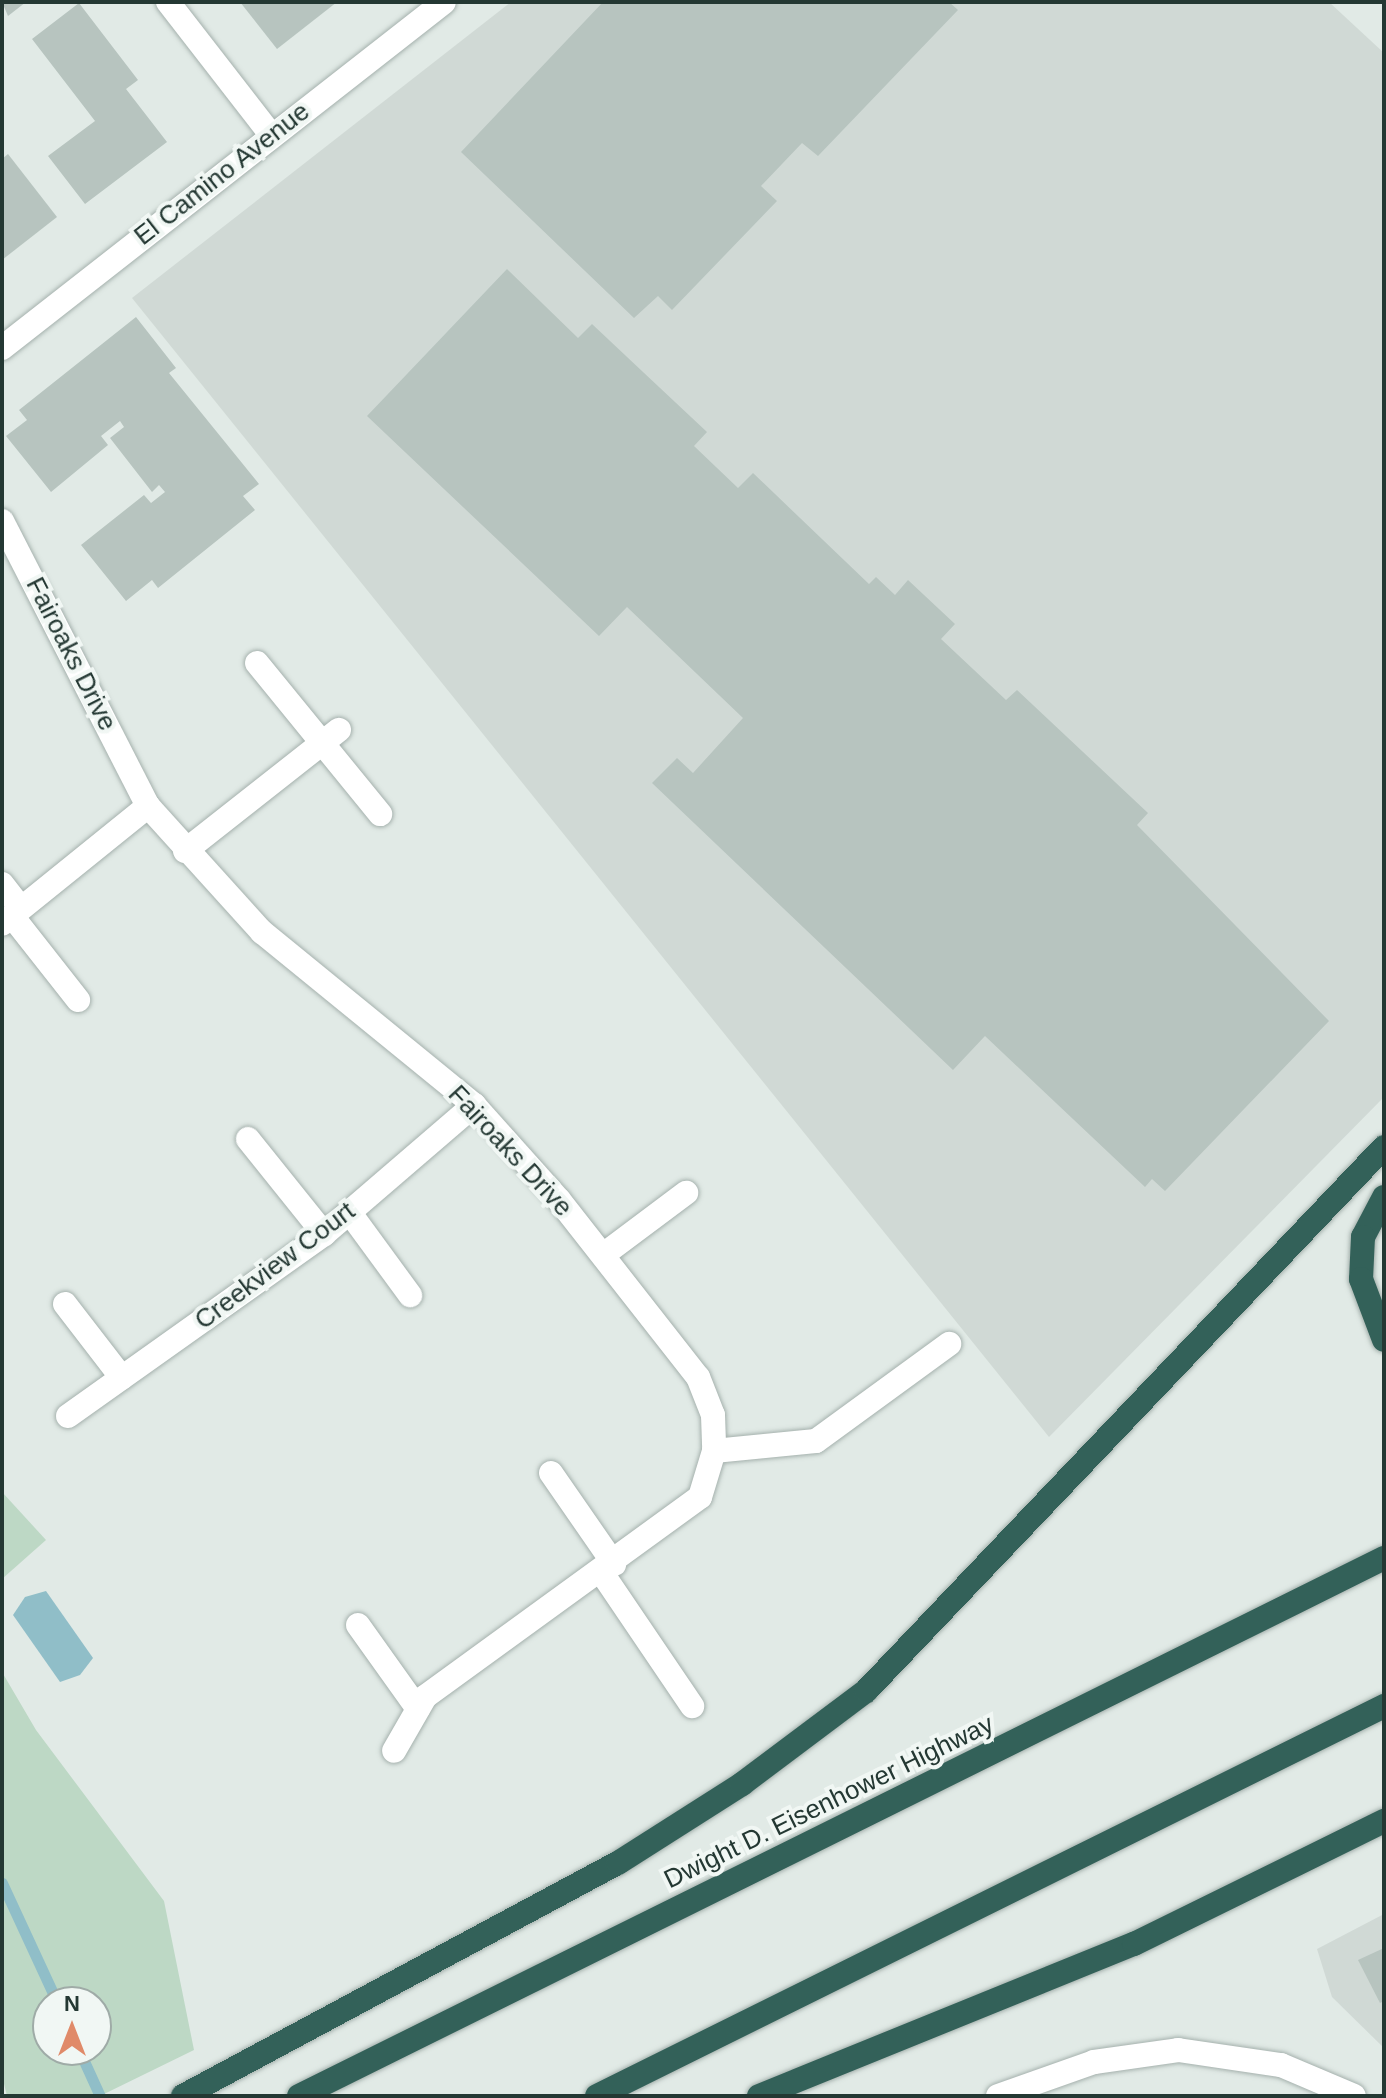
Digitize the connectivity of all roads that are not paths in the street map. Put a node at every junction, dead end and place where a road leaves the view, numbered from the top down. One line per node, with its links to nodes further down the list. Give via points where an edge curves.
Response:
1 (168, 2): 3 (street)
2 (444, 2): 3 (street, El Camino Avenue)
3 (271, 135): 4 (street, El Camino Avenue)
4 (2, 348)
5 (2, 521): 8 (street, Fairoaks Drive)
6 (257, 663): 7 (street)
7 (330, 737): 9 (street); 10 (street)
8 (148, 806): 10 (street, Fairoaks Drive); 12 (street)
9 (380, 814)
10 (185, 851): 14 (street, Fairoaks Drive, via 262,932)
11 (2, 884): 12 (street)
12 (11, 916): 13 (street)
13 (78, 1000)
14 (474, 1105): 19 (street, Creekview Court); 21 (street, Fairoaks Drive)
15 (248, 1139): 20 (street)
16 (1384, 1147): 38 (highway, via 866,1691 742,1784 618,1863)
17 (686, 1193): 21 (street)
18 (1384, 1197): 24 (highway, via 1363,1237 1361,1279)
19 (350, 1213): 20 (street, Creekview Court); 22 (street)
20 (324, 1234): 26 (street, Creekview Court)
21 (603, 1255): 28 (street, Fairoaks Drive, via 698,1377 713,1415)
22 (410, 1295)
23 (65, 1304): 26 (street)
24 (1384, 1340)
25 (949, 1344): 28 (street, via 816,1441)
26 (122, 1378): 27 (street, Creekview Court)
27 (68, 1416)
28 (714, 1451): 31 (street, Fairoaks Drive, via 700,1497)
29 (551, 1473): 31 (street)
30 (1384, 1558): 39 (highway, Dwight D. Eisenhower Highway)
31 (608, 1569): 33 (street); 35 (street, Fairoaks Drive, via 425,1697)
32 (358, 1625): 35 (street)
33 (692, 1706)
34 (1384, 1706): 40 (highway)
35 (418, 1709): 36 (street, Fairoaks Drive)
36 (394, 1751)
37 (1384, 1821): 41 (highway, via 1134,1944)
38 (183, 2096)
39 (299, 2096)
40 (597, 2096)
41 (759, 2096)
42 (998, 2096): 43 (street, via 1094,2062 1178,2050 1281,2065)
43 (1354, 2096)

